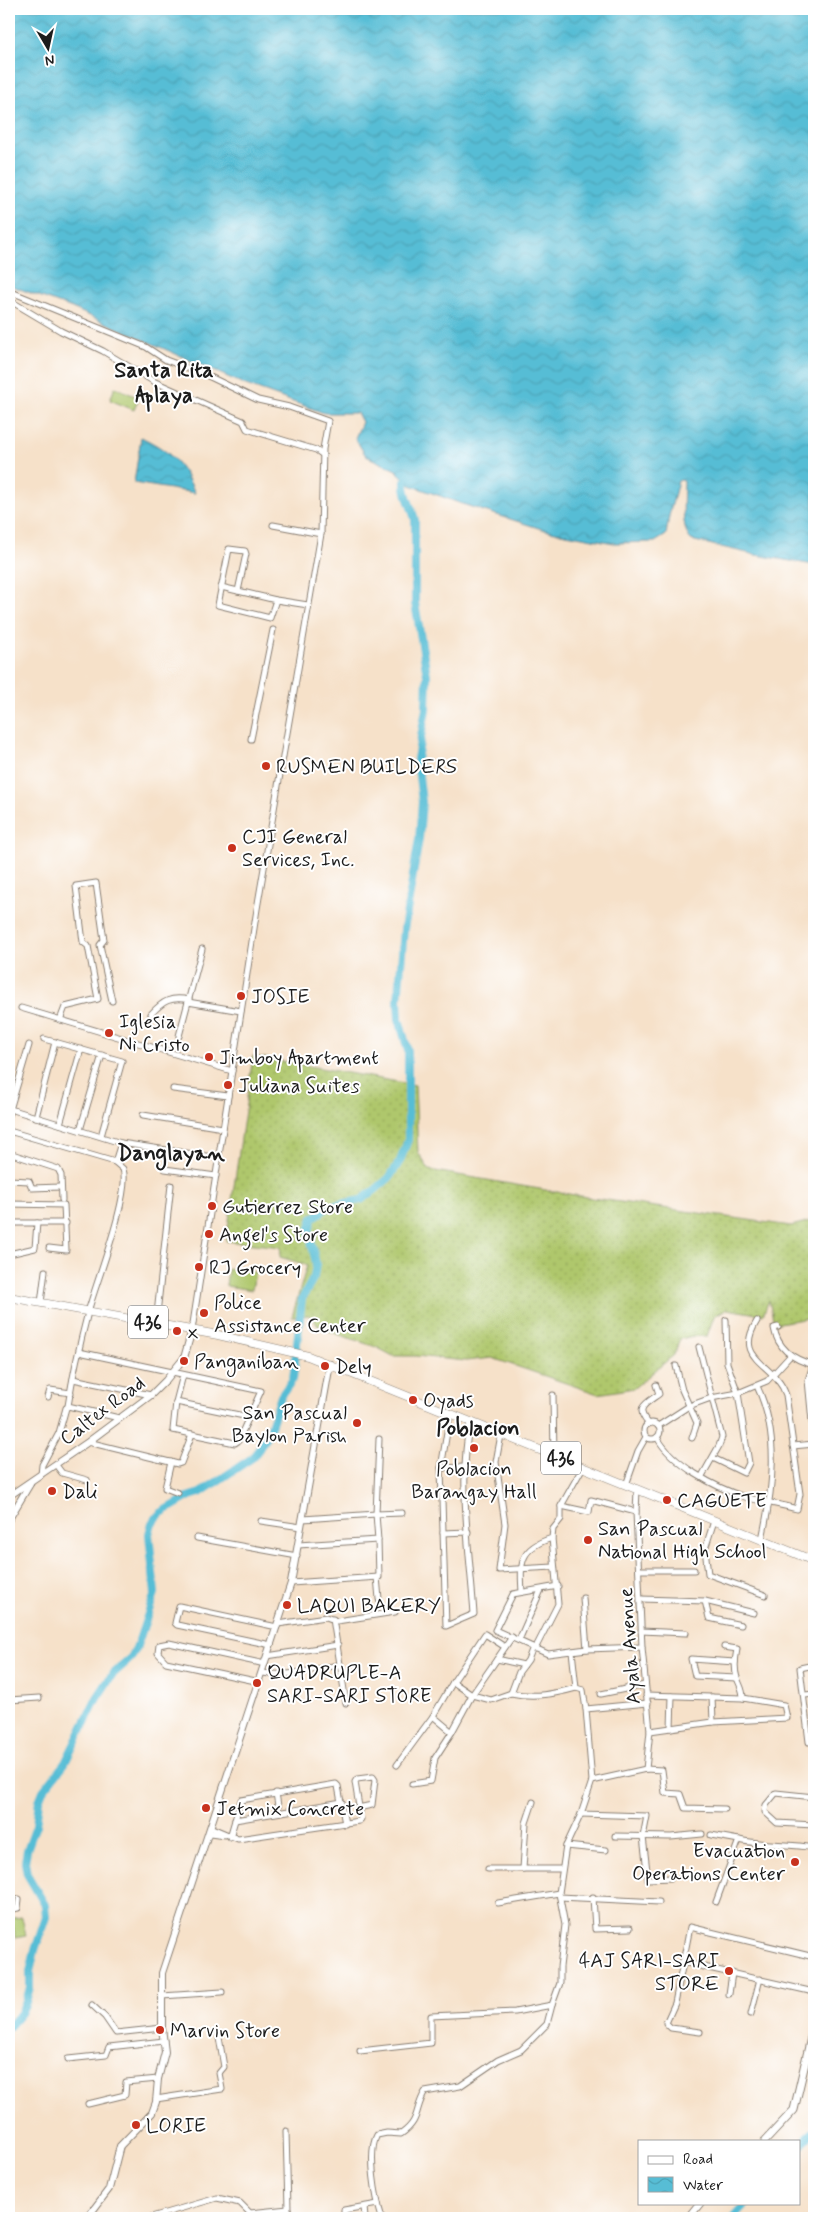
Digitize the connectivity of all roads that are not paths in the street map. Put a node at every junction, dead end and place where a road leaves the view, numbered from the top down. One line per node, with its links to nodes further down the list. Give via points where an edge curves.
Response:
1 (9, 291): 3 (street, via 146,346 166,360 258,400 328,421)
2 (9, 300): 3 (street, via 153,381 243,421 247,429 316,450)
3 (324, 456): 5 (street)
4 (273, 525): 5 (street)
5 (321, 534): 9 (street)
6 (221, 587): 7 (street); 7 (street, via 229,550 245,552); 8 (street, via 218,604 245,612 271,618)
7 (238, 591): 8 (street)
8 (276, 600): 9 (street)
9 (308, 605): 18 (street)
10 (273, 630): 11 (street)
11 (251, 739)
12 (100, 945): 13 (street); 13 (street, via 104,940 96,882 76,886 83,942); 15 (street)
13 (88, 946): 20 (street, via 98,1000 65,1007)
14 (202, 949): 16 (street)
15 (112, 1001)
16 (188, 1001): 18 (street); 19 (street, via 170,998); 21 (street)
17 (21, 1008): 20 (street)
18 (242, 1011): 27 (street)
19 (151, 1014)
20 (60, 1020): 27 (street)
21 (179, 1036)
22 (44, 1039): 23 (street)
23 (55, 1042): 25 (street); 32 (street)
24 (29, 1045): 30 (street)
25 (81, 1049): 26 (street); 33 (street)
26 (102, 1055): 35 (street); 37 (street, via 123,1062)
27 (232, 1072): 29 (street)
28 (173, 1088): 29 (street)
29 (228, 1096): 34 (street)
30 (9, 1111): 32 (street)
31 (143, 1115): 34 (street)
32 (36, 1117): 33 (street)
33 (60, 1124): 35 (street)
34 (223, 1128): 40 (street)
35 (80, 1130): 37 (street)
36 (9, 1131): 41 (street)
37 (101, 1136): 38 (street)
38 (121, 1143): 40 (street); 41 (street)
39 (9, 1153): 46 (street, via 58,1169)
40 (219, 1158): 43 (street)
41 (115, 1162): 57 (street, via 123,1169 124,1187)
42 (165, 1168): 43 (street)
43 (216, 1176): 62 (street)
44 (9, 1180): 46 (street, via 29,1181 32,1188)
45 (171, 1186): 60 (street)
46 (60, 1187): 47 (street)
47 (62, 1200)
48 (9, 1204): 51 (street, via 63,1204)
49 (9, 1223): 50 (street)
50 (37, 1223): 51 (street); 53 (street, via 34,1248)
51 (66, 1223): 52 (street, via 66,1250)
52 (49, 1248)
53 (9, 1254)
54 (45, 1271): 56 (street)
55 (9, 1297): 56 (main road, 436)
56 (42, 1303): 57 (main road, 436)
57 (88, 1312): 60 (main road, 436); 64 (street)
58 (726, 1320): 76 (street, via 727,1363)
59 (757, 1321): 71 (street, via 748,1339 749,1352)
60 (156, 1323): 62 (main road, 436)
61 (778, 1327): 65 (street, via 774,1328 776,1338)
62 (192, 1330): 66 (main road, 436, via 308,1356); 69 (street, Caltex Road, via 184,1358)
63 (699, 1347): 80 (street)
64 (79, 1352): 69 (street); 72 (street)
65 (790, 1356): 67 (street); 71 (street)
66 (330, 1364): 84 (main road, 436); 121 (street)
67 (814, 1365): 87 (street, via 808,1380)
68 (676, 1366): 83 (street)
69 (173, 1373): 70 (street); 77 (street, Caltex Road)
70 (183, 1375): 81 (street); 85 (street, via 261,1391)
71 (774, 1375): 74 (street); 99 (street, via 786,1395)
72 (72, 1379): 75 (street); 77 (street)
73 (656, 1385): 89 (street, via 658,1394 641,1410)
74 (757, 1386): 76 (street); 115 (street, via 767,1412 772,1453)
75 (70, 1393): 79 (street, via 50,1390); 82 (street)
76 (738, 1393): 80 (street); 101 (street, via 749,1463 744,1473)
77 (151, 1395): 86 (street, Caltex Road)
78 (553, 1395): 100 (street)
79 (48, 1397)
80 (711, 1398): 83 (street); 101 (street, via 722,1437)
81 (176, 1402): 85 (street); 91 (street, via 172,1429)
82 (69, 1406): 86 (street); 107 (street, via 42,1465)
83 (689, 1406): 90 (street); 96 (street, via 696,1423)
84 (450, 1414): 88 (main road, 436); 106 (street)
85 (249, 1417): 91 (street, via 235,1443)
86 (119, 1418): 97 (street, Caltex Road)
87 (814, 1421)
88 (470, 1422): 92 (main road, 436); 104 (street, via 464,1448)
89 (649, 1424): 90 (street); 93 (street, via 644,1430)
90 (658, 1426): 95 (street)
91 (192, 1434): 102 (street, via 181,1463)
92 (501, 1435): 100 (main road, 436); 135 (street, via 496,1462 504,1524 499,1570)
93 (646, 1437): 95 (street); 111 (street)
94 (379, 1438): 119 (street)
95 (657, 1438): 108 (street, via 671,1456)
96 (692, 1438)
97 (88, 1442): 102 (street); 103 (street, Caltex Road)
98 (814, 1444): 99 (street)
99 (793, 1446): 115 (street, via 800,1494 798,1509)
100 (554, 1455): 105 (main road, 436)
101 (712, 1458): 108 (street)
102 (171, 1462): 113 (street, via 165,1488)
103 (56, 1465): 107 (street, Caltex Road); 109 (street, via 62,1473)
104 (465, 1467): 106 (street); 125 (street)
105 (582, 1467): 111 (main road, 436); 116 (street)
106 (441, 1468): 126 (street)
107 (41, 1475): 110 (street, Caltex Road)
108 (702, 1476): 115 (street, via 745,1496)
109 (87, 1480)
110 (32, 1481): 114 (street, Caltex Road); 120 (street)
111 (626, 1485): 112 (main road, 436)
112 (637, 1490): 118 (street, Ayala Avenue); 123 (main road, 436)
113 (178, 1493)
114 (9, 1496)
115 (770, 1502): 129 (street)
116 (561, 1506): 118 (street, via 589,1512 591,1500); 128 (street, via 561,1519 553,1528)
117 (402, 1512): 119 (street)
118 (636, 1512): 136 (street, Ayala Avenue)
119 (376, 1514): 121 (street); 130 (street)
120 (9, 1519)
121 (303, 1519): 124 (street)
122 (261, 1521): 124 (street)
123 (714, 1521): 129 (main road, 436); 143 (street, via 705,1549 708,1574)
124 (301, 1527): 131 (street)
125 (468, 1532): 126 (street); 126 (street, via 474,1614 446,1626)
126 (443, 1533)
127 (197, 1538): 132 (street)
128 (552, 1538): 134 (street); 135 (street, via 531,1547 522,1559)
129 (762, 1539): 133 (main road, 436)
130 (378, 1540): 131 (street); 138 (street, via 380,1575)
131 (298, 1546): 132 (street)
132 (296, 1556): 139 (street)
133 (814, 1561)
134 (554, 1567): 135 (street); 140 (street)
135 (520, 1569): 142 (street)
136 (639, 1570): 137 (street); 146 (street, Ayala Avenue)
137 (694, 1570)
138 (377, 1577): 139 (street); 145 (street)
139 (291, 1583): 152 (street)
140 (558, 1586): 141 (street); 162 (street, via 558,1604)
141 (541, 1590): 142 (street); 156 (street)
142 (522, 1592): 155 (street, via 513,1594 496,1630)
143 (765, 1595)
144 (583, 1598): 163 (street)
145 (379, 1599)
146 (641, 1599): 147 (street); 153 (street, Ayala Avenue)
147 (705, 1601): 149 (street); 151 (street, via 709,1618)
148 (395, 1612): 150 (street)
149 (754, 1613)
150 (333, 1619): 152 (street, via 326,1617); 158 (street)
151 (741, 1625)
152 (278, 1626): 157 (street); 157 (street, via 179,1606 177,1625)
153 (642, 1632): 154 (street); 160 (street, Ayala Avenue)
154 (686, 1633)
155 (512, 1637): 156 (street); 159 (street)
156 (519, 1640): 162 (street)
157 (271, 1645): 165 (street)
158 (338, 1645): 165 (street); 169 (street)
159 (505, 1647): 166 (street); 175 (street, via 485,1634)
160 (642, 1647): 163 (street); 176 (street, Ayala Avenue)
161 (724, 1647): 167 (street, via 737,1650)
162 (534, 1648): 164 (street, via 548,1654); 170 (street)
163 (587, 1648): 164 (street)
164 (572, 1651): 177 (street)
165 (268, 1656): 168 (street)
166 (497, 1659): 170 (street); 179 (street)
167 (735, 1662): 173 (street); 173 (street, via 692,1659 694,1676)
168 (265, 1664): 172 (street); 174 (street, via 169,1643 159,1645 158,1653 166,1662)
169 (340, 1665): 172 (street, via 302,1673); 189 (street)
170 (524, 1665): 178 (street)
171 (814, 1665): 183 (street, via 800,1668)
172 (263, 1673): 174 (street)
173 (737, 1678): 187 (street)
174 (260, 1682): 213 (street)
175 (453, 1682): 179 (street); 192 (street)
176 (645, 1685): 180 (street); 182 (street, Ayala Avenue)
177 (576, 1688): 178 (street, via 550,1695); 191 (street, via 583,1690)
178 (511, 1693): 179 (street, via 491,1700)
179 (472, 1694): 196 (street)
180 (601, 1694)
181 (814, 1694): 183 (street)
182 (646, 1695): 184 (street); 190 (street, Ayala Avenue)
183 (805, 1695): 197 (street, via 809,1742)
184 (672, 1696): 185 (street); 194 (street)
185 (712, 1697): 187 (street); 193 (street)
186 (39, 1698): 188 (street)
187 (743, 1698): 193 (street, via 784,1705 787,1718)
188 (9, 1700)
189 (346, 1703)
190 (648, 1703): 191 (street); 195 (street, Ayala Avenue)
191 (586, 1709): 200 (street)
192 (433, 1716): 196 (street); 198 (street)
193 (713, 1722): 194 (street)
194 (671, 1728): 195 (street)
195 (650, 1731): 199 (street, Ayala Avenue)
196 (452, 1732): 201 (street, via 435,1758 431,1781)
197 (814, 1742)
198 (397, 1765)
199 (646, 1769): 200 (street); 207 (street, via 662,1770 665,1793 680,1794 685,1808)
200 (592, 1781): 209 (street)
201 (412, 1784)
202 (276, 1793): 204 (street, via 336,1784); 208 (street); 210 (street, via 241,1800)
203 (814, 1797): 212 (street, via 776,1793 766,1805 765,1812 777,1823)
204 (342, 1802): 208 (street); 211 (street)
205 (533, 1802): 224 (street, via 526,1823)
206 (358, 1808): 206 (street, via 355,1782 373,1777 372,1805); 211 (street, via 360,1821)
207 (725, 1809)
208 (279, 1812): 210 (street)
209 (581, 1814): 218 (street, via 647,1816); 220 (street)
210 (235, 1820): 215 (street)
211 (345, 1824): 215 (street, via 238,1839)
212 (814, 1825)
213 (211, 1830): 215 (street); 242 (street, via 164,1963)
214 (702, 1834): 218 (street)
215 (227, 1836)
216 (615, 1836): 218 (street)
217 (711, 1836): 219 (street)
218 (643, 1837): 226 (street, via 648,1879)
219 (739, 1840): 221 (street); 231 (street)
220 (566, 1846): 222 (street); 225 (street)
221 (814, 1848)
222 (606, 1850)
223 (488, 1869): 224 (street)
224 (523, 1869): 225 (street)
225 (562, 1869): 227 (street)
226 (671, 1878)
227 (560, 1895): 228 (street); 232 (street); 244 (street, via 565,1925 560,1983)
228 (592, 1897): 230 (street); 234 (street, via 595,1929)
229 (19, 1899): 233 (street, via 18,1908)
230 (659, 1902)
231 (716, 1902)
232 (498, 1903)
233 (9, 1910)
234 (630, 1928)
235 (814, 1956): 236 (street, via 690,1927)
236 (682, 1962): 237 (street); 248 (street, via 675,2003 666,2023 671,2028)
237 (732, 1973): 238 (street); 241 (street)
238 (760, 1979): 240 (street); 245 (street)
239 (222, 1992): 242 (street)
240 (814, 1992)
241 (729, 1994)
242 (162, 1996): 247 (street)
243 (92, 2005): 247 (street, via 116,2033)
244 (552, 2005): 251 (street, via 515,2012 431,2016 431,2043); 258 (street, via 547,2024 521,2050 498,2060 460,2086 425,2092 415,2123 408,2130 401,2134 377,2135 373,2142 373,2157)
245 (752, 2014)
246 (814, 2025): 257 (main road, via 794,2110)
247 (162, 2028): 250 (street)
248 (700, 2032)
249 (219, 2037): 254 (street, via 224,2066 219,2073 222,2089)
250 (164, 2041): 252 (street, via 109,2048 106,2055); 253 (street, via 165,2052)
251 (360, 2051)
252 (68, 2059)
253 (158, 2079): 254 (street); 255 (street, via 126,2082 125,2095)
254 (156, 2099): 262 (street, via 152,2113 120,2146 109,2189)
255 (88, 2104)
256 (286, 2131): 261 (street)
257 (767, 2140)
258 (378, 2204): 260 (street); 267 (street)
259 (699, 2204): 268 (main road)
260 (364, 2208): 265 (street, via 344,2210); 266 (street)
261 (288, 2209): 263 (street, via 250,2213 240,2203 217,2198); 264 (street)
262 (87, 2218)
263 (148, 2218)
264 (290, 2218)
265 (344, 2218)
266 (365, 2218)
267 (382, 2218)
268 (688, 2218)

